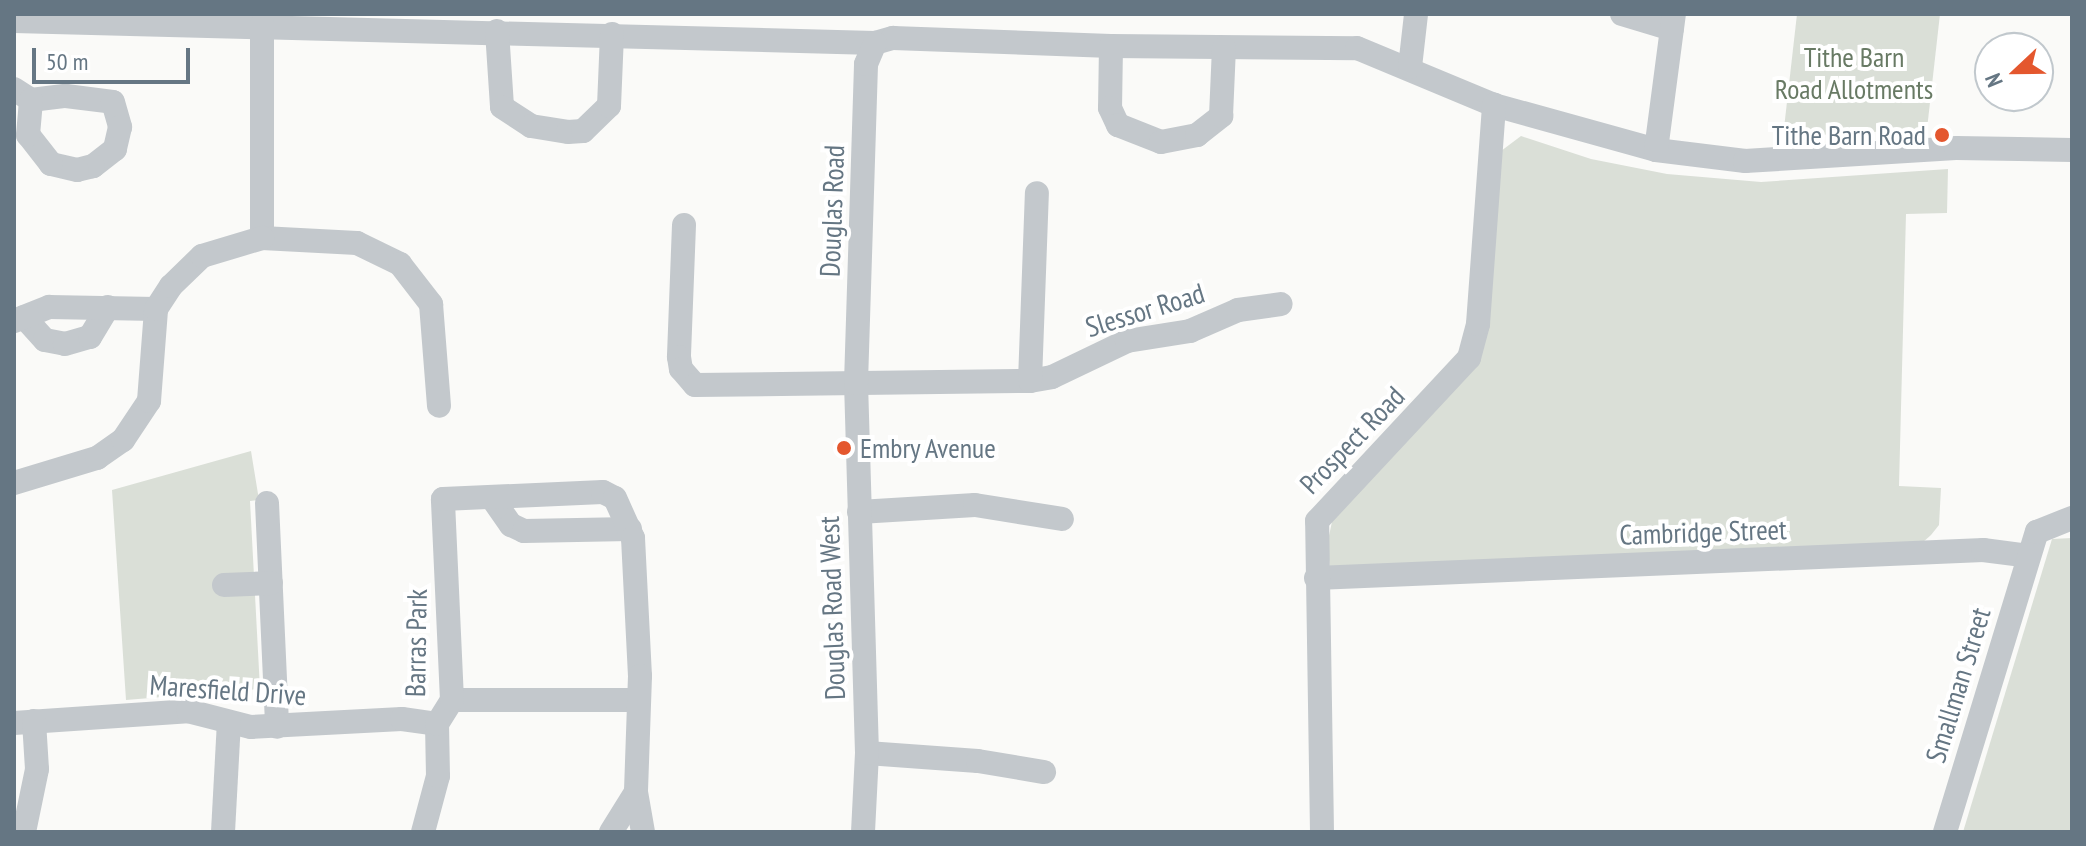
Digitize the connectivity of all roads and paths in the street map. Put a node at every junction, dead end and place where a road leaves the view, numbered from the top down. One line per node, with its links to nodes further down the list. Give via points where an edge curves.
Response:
1 (1416, 14): 13 (street, via 1417,43)
2 (1622, 14): 6 (street)
3 (144, 18): 4 (street); 7 (street)
4 (23, 19)
5 (381, 20): 7 (street); 8 (street)
6 (1673, 22): 15 (street)
7 (262, 24): 19 (street)
8 (497, 31): 9 (street); 9 (street, via 502,107 531,126 568,132 583,131 609,106)
9 (612, 34): 10 (street)
10 (875, 43): 11 (street, via 893,38); 25 (street, Douglas Road, via 866,64)
11 (1111, 46): 12 (street); 12 (street, via 1110,108 1118,125 1161,142 1197,135 1221,116)
12 (1224, 48): 13 (street, via 1357,48)
13 (1410, 67): 14 (street)
14 (1494, 105): 15 (street); 35 (street, Prospect Road, via 1478,324 1469,358 1317,521)
15 (1656, 150): 16 (street, via 1745,161 1956,148)
16 (2072, 150)
17 (1037, 193): 24 (street)
18 (684, 225): 25 (street, via 679,357 687,379 714,387)
19 (262, 238): 22 (street, via 202,256); 26 (street, via 357,243 400,264 431,304)
20 (1281, 304): 24 (street, Slessor Road, via 1238,310 1190,331 1127,341 1052,377)
21 (108, 307): 22 (street); 23 (street, via 49,307); 23 (street, via 90,337 65,344 45,340)
22 (156, 309): 27 (street, via 149,401 130,432 97,458)
23 (19, 319)
24 (1030, 381): 25 (street, Slessor Road)
25 (856, 383): 30 (street, Douglas Road West)
26 (439, 406)
27 (14, 483)
28 (492, 498): 33 (street, via 511,525 524,531); 33 (street, via 603,492 615,498); 38 (street, Barras Park, via 443,499)
29 (267, 503): 36 (street)
30 (859, 512): 32 (street, via 975,505); 44 (street, Douglas Road West)
31 (2071, 518): 34 (street, via 2037,532)
32 (1062, 519)
33 (630, 529): 39 (street)
34 (2029, 556): 35 (street, Cambridge Street, via 1983,550); 54 (street, Smallman Street)
35 (1316, 578): 53 (street, Prospect Road)
36 (271, 583): 37 (street); 43 (street)
37 (224, 585)
38 (452, 700): 39 (street); 42 (street, Barras Park)
39 (637, 700): 46 (street)
40 (24, 722): 41 (street, Maresfield Drive, via 188,711); 47 (street, via 37,769)
41 (229, 722): 43 (street, Maresfield Drive); 48 (street)
42 (437, 724): 43 (street, Maresfield Drive, via 402,719); 49 (street, Barras Park, via 438,776)
43 (277, 727)
44 (867, 753): 45 (street); 52 (street, Douglas Road West)
45 (1044, 772)
46 (636, 792): 50 (street); 51 (street)
47 (24, 832)
48 (223, 832)
49 (423, 832)
50 (611, 832)
51 (643, 832)
52 (863, 832)
53 (1322, 832)
54 (1945, 832)

